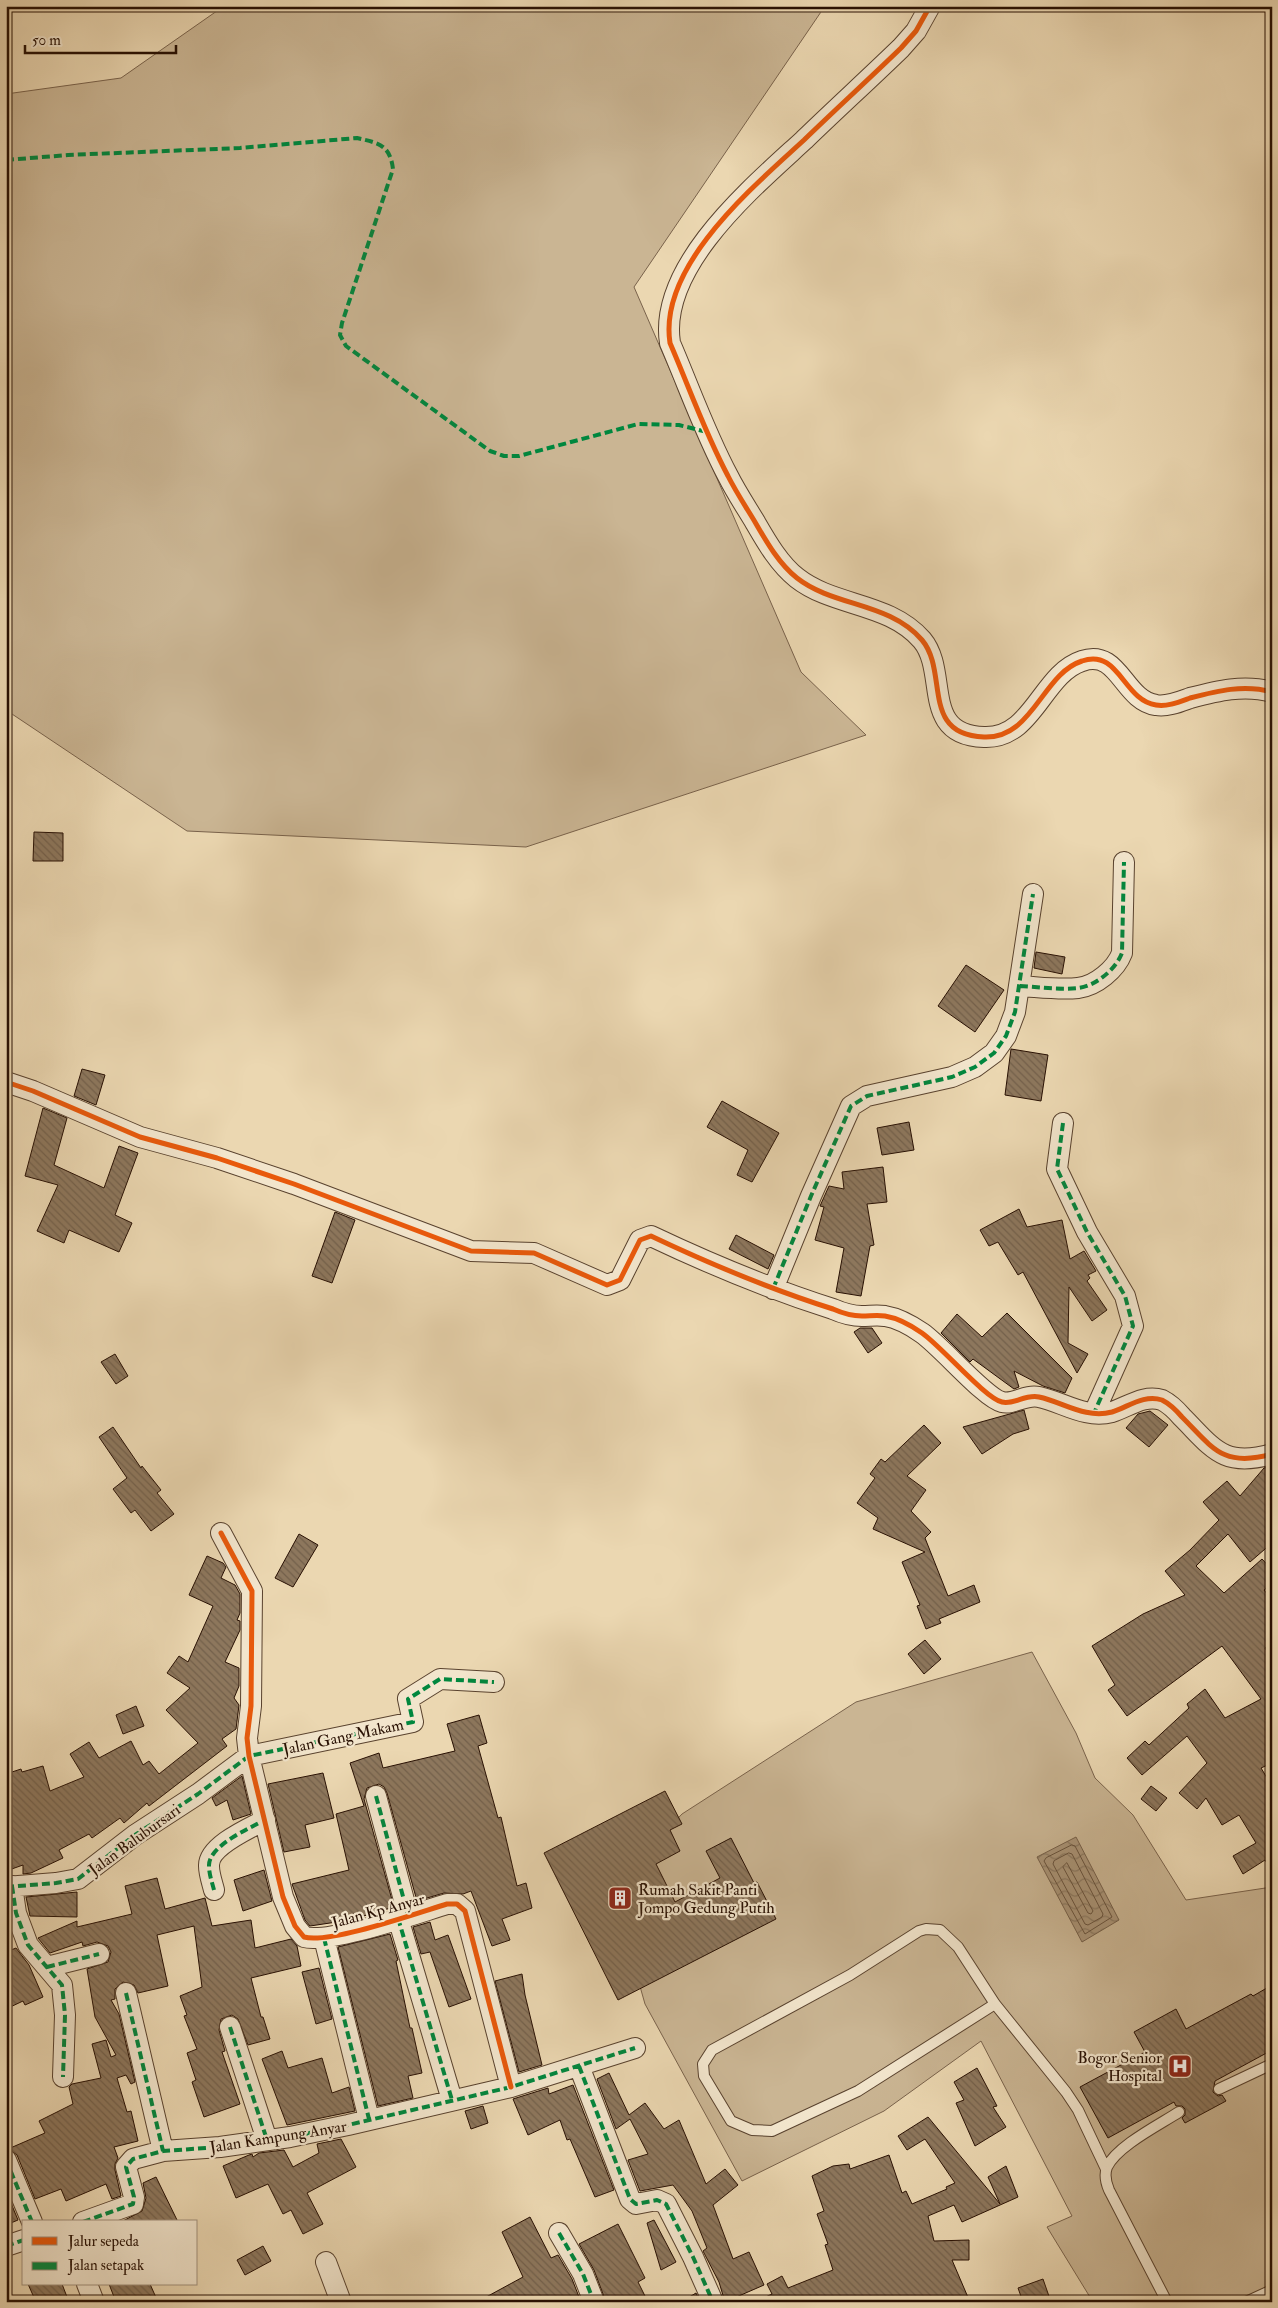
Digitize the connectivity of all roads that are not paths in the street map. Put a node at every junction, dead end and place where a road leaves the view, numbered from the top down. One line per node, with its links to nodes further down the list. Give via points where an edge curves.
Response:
1 (930, 6): 2 (street, via 916,31 901,48 738,201 708,237 677,290 669,315 670,343 728,477 765,538 796,578 825,593 897,620 923,641 931,654 943,716 969,734 988,737 1018,725 1060,676 1072,666 1094,658 1112,665 1136,696 1154,705 1165,706 1217,690 1260,688)
2 (1272, 692)
3 (1124, 862): 5 (street, via 1122,953 1115,966 1096,981 1079,988)
4 (1033, 894): 5 (street)
5 (1020, 986): 8 (street, via 1006,1036 994,1053 975,1067 952,1077 867,1096 852,1106)
6 (6, 1082): 8 (street, via 140,1137 294,1184 471,1251 534,1253 607,1285 620,1280 640,1240 650,1236)
7 (1063, 1123): 9 (street, via 1057,1169 1087,1232 1125,1296 1134,1326)
8 (774, 1289): 9 (street, via 849,1314 894,1318 922,1333 983,1390 1001,1402 1040,1397 1067,1408)
9 (1094, 1413): 10 (street, via 1112,1411 1143,1399 1160,1400 1177,1411 1218,1453 1242,1458)
10 (1272, 1454)
11 (221, 1533): 13 (street, Jalan Kp Anyar, via 252,1590 251,1706 247,1738)
12 (494, 1682): 13 (street, Jalan Gang Makam, via 440,1679 408,1699 413,1722)
13 (250, 1756): 15 (street, Jalan Kp Anyar); 16 (street, Jalan Balubursari, via 78,1878)
14 (376, 1796): 18 (street)
15 (265, 1820): 17 (street, via 228,1839 212,1856 208,1865); 19 (street, Jalan Kp Anyar, via 278,1882 295,1926 304,1937)
16 (9, 1886): 21 (street, via 21,1931 28,1945)
17 (214, 1890)
18 (403, 1917): 19 (street, Jalan Kp Anyar); 29 (street, Jalan Kp Anyar, via 447,1904 457,1904 465,1911); 31 (street)
19 (324, 1938): 33 (street, Jalan Kampung Anyar)
20 (99, 1954): 21 (street)
21 (47, 1967): 28 (street, via 62,1985)
22 (126, 1993): 35 (street)
23 (995, 2004): 23 (lane, via 952,1942 940,1930 926,1929 850,1975 712,2050 703,2064 704,2076 731,2121 752,2130 772,2131 858,2091); 37 (lane, via 1066,2092)
24 (230, 2027): 34 (street)
25 (635, 2048): 27 (street)
26 (1272, 2064): 30 (lane)
27 (579, 2066): 29 (street); 49 (street, via 632,2202 657,2200 666,2204)
28 (64, 2077)
29 (511, 2087): 31 (street)
30 (1219, 2089)
31 (452, 2100): 33 (street)
32 (1179, 2112): 37 (lane, via 1113,2157)
33 (369, 2119): 34 (street, Jalan Kampung Anyar)
34 (267, 2140): 35 (street, Jalan Kampung Anyar)
35 (163, 2151): 39 (street, Jalan Kampung Anyar, via 133,2159 127,2164 134,2196 131,2206)
36 (6, 2160): 38 (street)
37 (1106, 2169): 50 (lane, via 1105,2180 1109,2190)
38 (31, 2220)
39 (88, 2220)
40 (559, 2233): 48 (street, via 583,2274)
41 (22, 2241): 42 (street)
42 (6, 2246)
43 (326, 2262): 47 (street)
44 (88, 2286): 46 (street)
45 (1272, 2290): 51 (lane)
46 (94, 2302)
47 (341, 2302)
48 (594, 2302)
49 (713, 2302)
50 (1167, 2302)
51 (1246, 2302)

